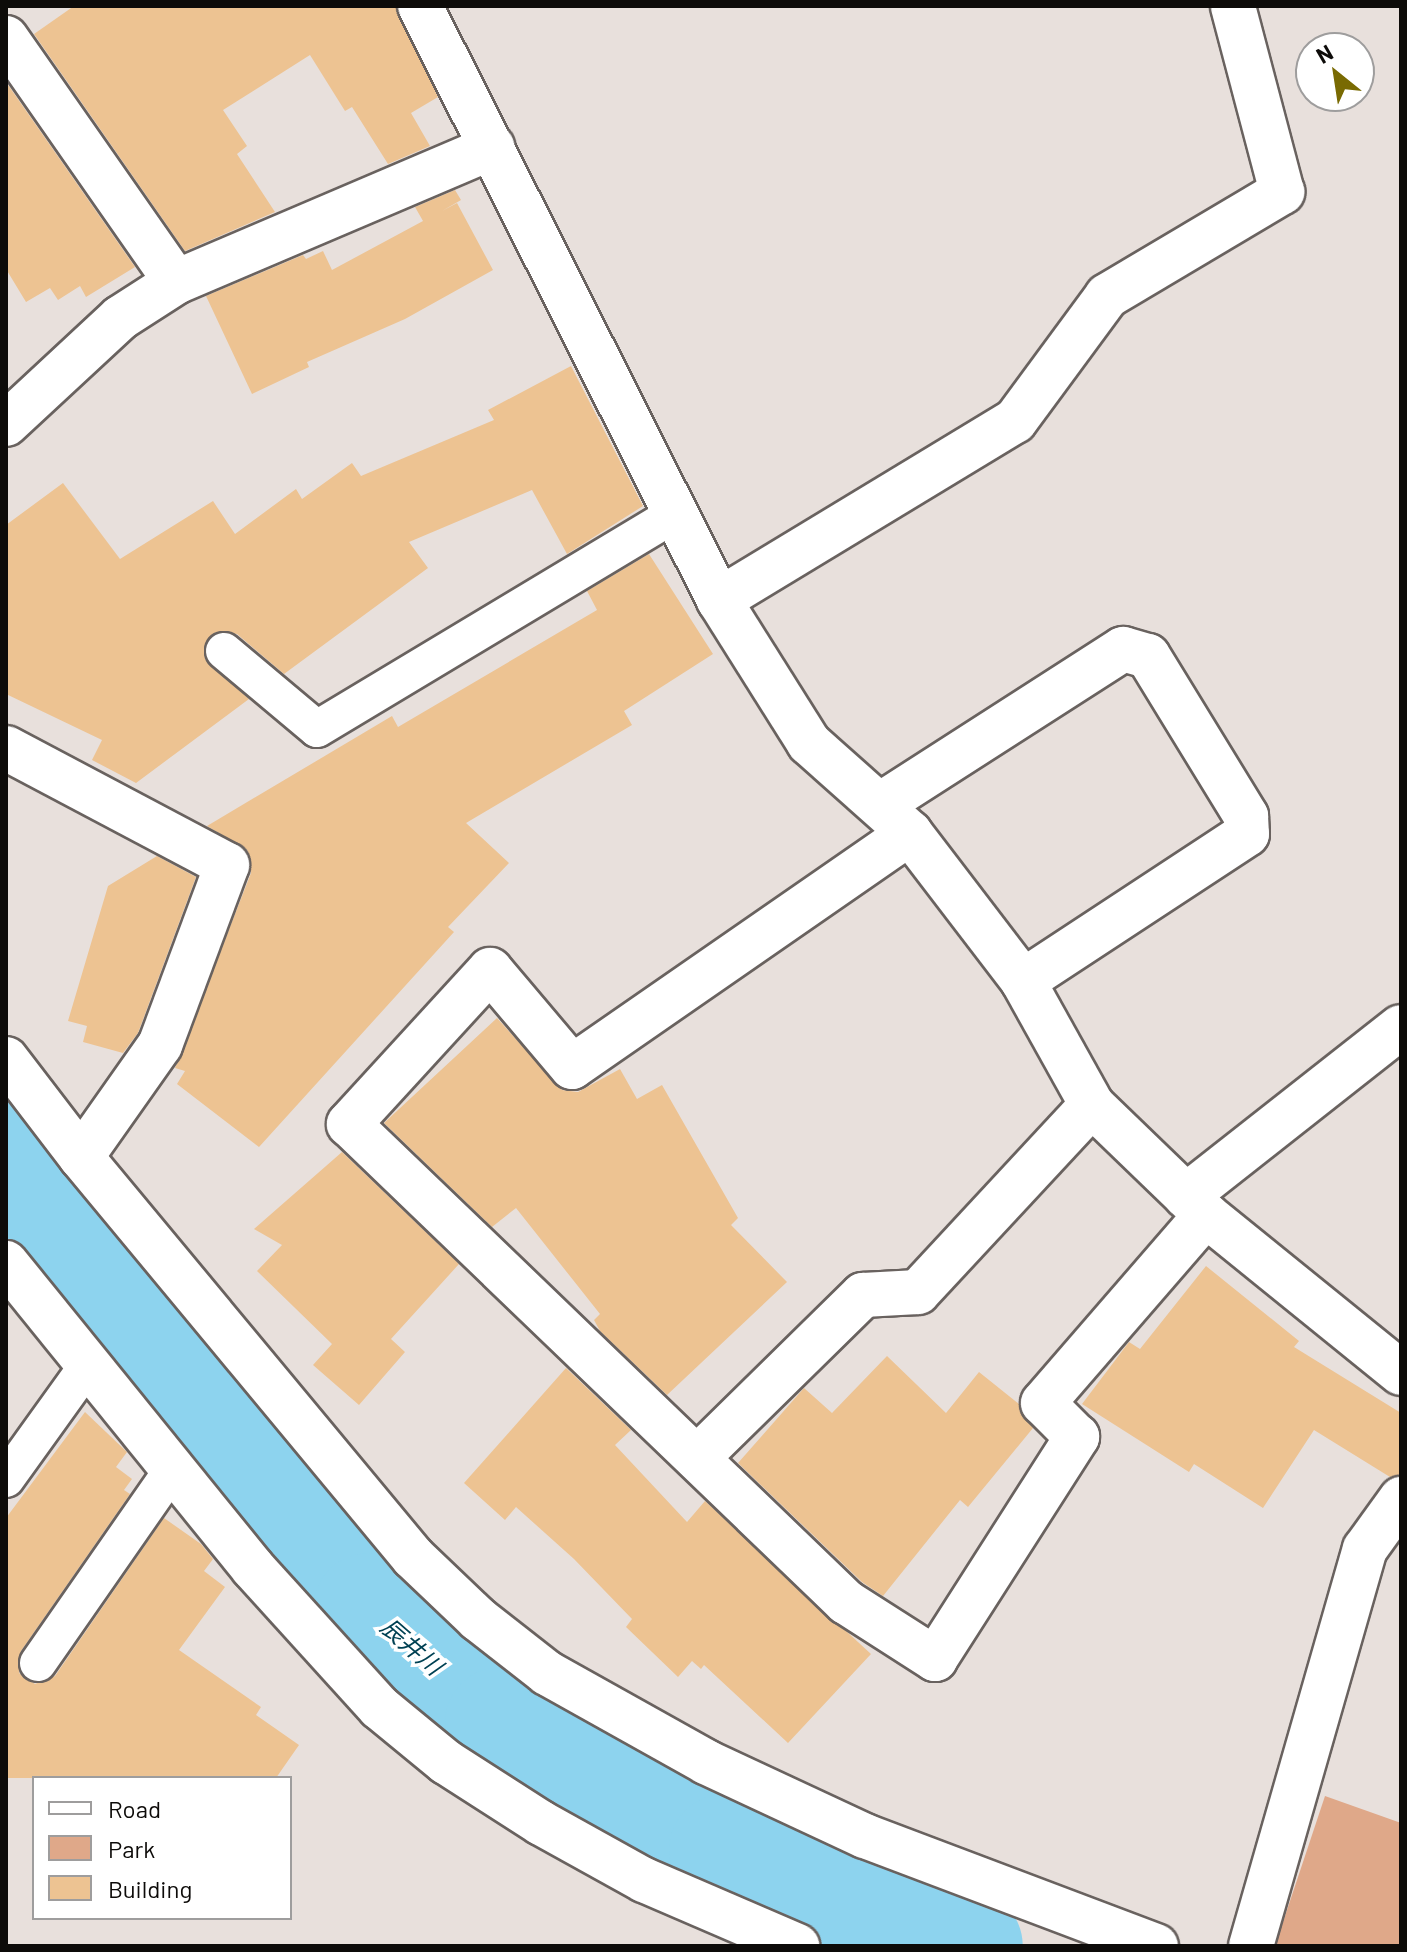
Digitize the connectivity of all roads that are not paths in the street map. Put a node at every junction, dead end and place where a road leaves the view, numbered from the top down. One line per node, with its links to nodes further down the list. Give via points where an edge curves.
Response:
1 (420, 6): 4 (street)
2 (1233, 6): 8 (street, via 1282,192 1107,296 1015,421)
3 (6, 38): 5 (street)
4 (492, 147): 5 (street); 7 (street)
5 (176, 282): 6 (street, via 120,318)
6 (6, 424)
7 (676, 513): 8 (street); 9 (lane, via 317,729)
8 (719, 600): 11 (street, via 809,743)
9 (224, 651)
10 (6, 748): 16 (street, via 227,865 160,1045)
11 (895, 819): 12 (street); 12 (street, via 1123,649 1148,656 1246,816 1247,834); 21 (street, via 572,1067 490,970 349,1124)
12 (1023, 981): 15 (street)
13 (1401, 1027): 17 (street)
14 (6, 1059): 16 (street)
15 (1092, 1105): 17 (street); 21 (street, via 918,1292 863,1295)
16 (81, 1157): 27 (street, via 413,1557 478,1619 547,1673 706,1762 865,1836)
17 (1196, 1206): 20 (street); 21 (street, via 1043,1403 1077,1437 935,1659 846,1602)
18 (6, 1263): 19 (street)
19 (88, 1365): 22 (street); 23 (lane)
20 (1401, 1373)
21 (697, 1458)
22 (173, 1469): 25 (lane); 26 (street, via 317,1644 379,1707 446,1762 644,1880)
23 (6, 1479)
24 (1401, 1499): 28 (street, via 1365,1549)
25 (38, 1663)
26 (797, 1946)
27 (1156, 1946)
28 (1251, 1946)

